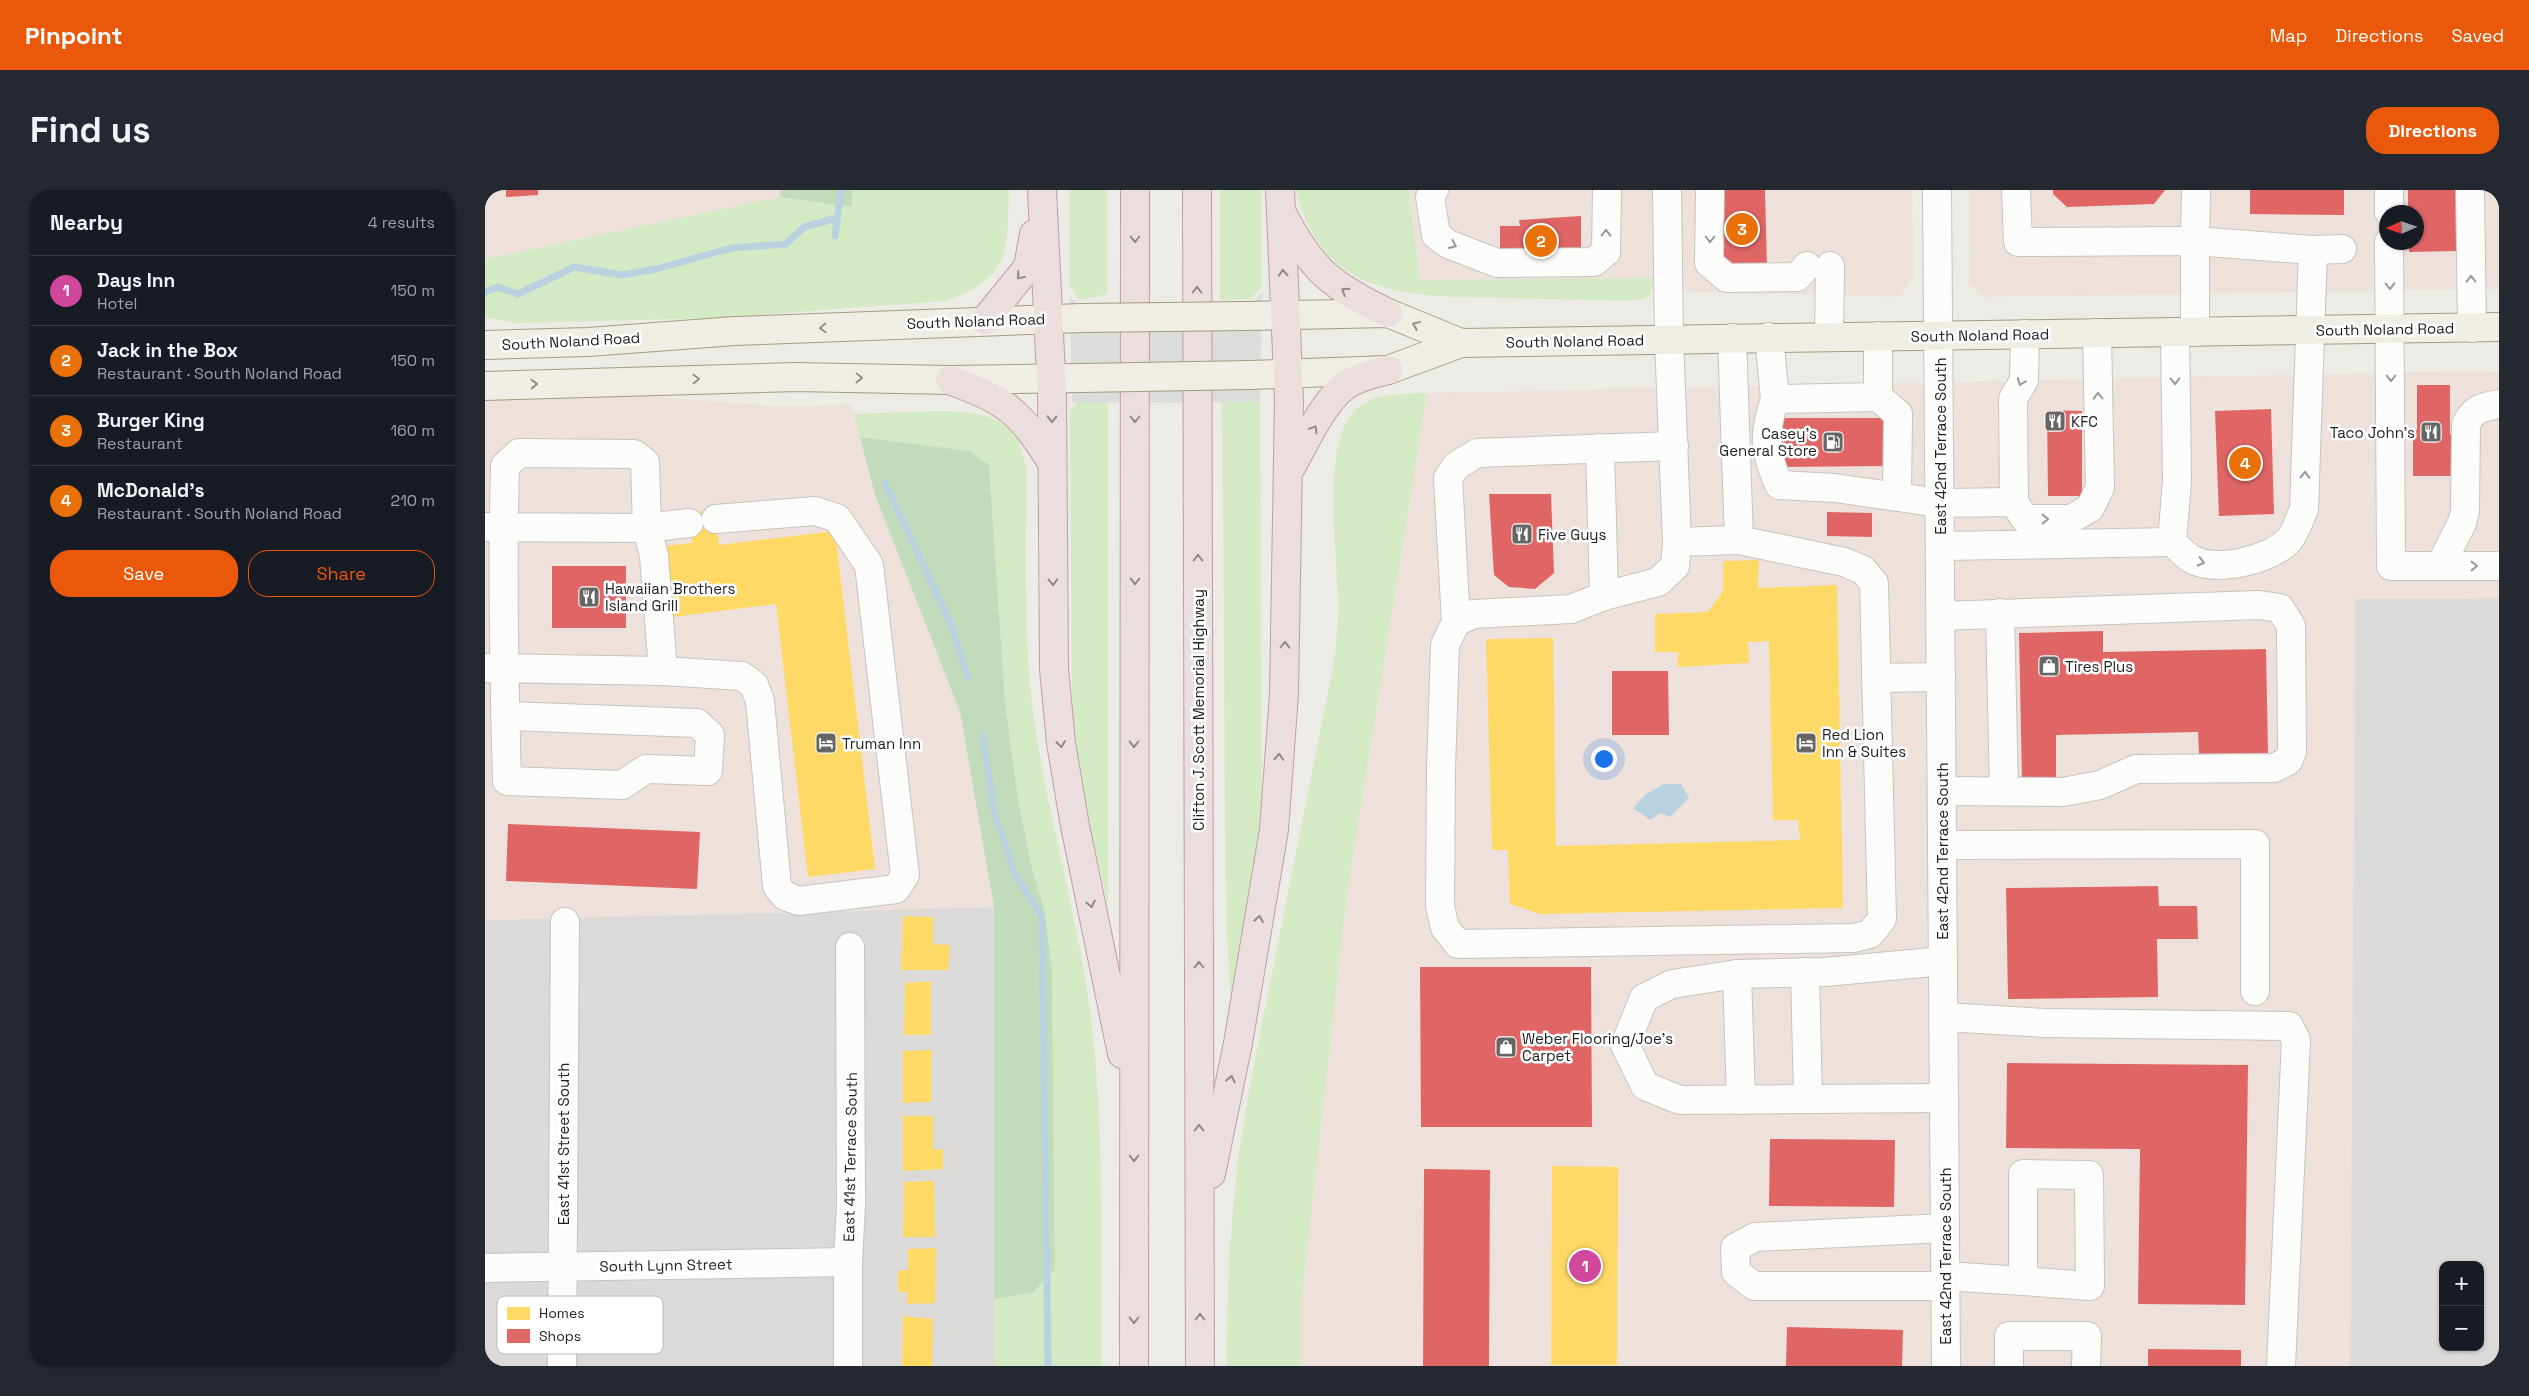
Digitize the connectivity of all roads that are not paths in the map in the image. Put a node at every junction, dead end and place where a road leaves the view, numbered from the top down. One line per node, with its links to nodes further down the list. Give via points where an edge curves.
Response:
1 (1135, 190): 90 (highway, one-way to 90)
2 (1197, 190): 92 (highway, Clifton J. Scott Memorial Highway, one-way to 2)
3 (1435, 190): 4 (street, one-way to 4, via 1430,197 1436,235 1448,244 1497,263 1594,262 1606,252)
4 (1607, 190)
5 (1667, 190): 36 (street)
6 (1710, 190): 34 (street, one-way to 34, via 1709,264 1727,278 1797,277 1818,266)
7 (1937, 190): 31 (street, East 42nd Terrace South)
8 (2016, 190): 15 (street, via 2018,242)
9 (2196, 190): 15 (street)
10 (2389, 190): 14 (street)
11 (2470, 190): 24 (street, one-way to 11)
12 (1042, 193): 21 (highway); 22 (highway, one-way to 22, via 1028,267)
13 (1280, 199): 19 (highway, one-way to 13, via 1329,281 1298,245); 20 (highway, one-way to 13)
14 (2389, 205)
15 (2195, 241): 17 (street); 27 (street)
16 (2342, 249): 17 (street)
17 (2313, 250): 26 (street)
18 (2389, 250): 25 (street, one-way to 25)
19 (1388, 313): 20 (main road, South Noland Road); 37 (main road, South Noland Road, one-way to 19)
20 (1285, 314): 21 (main road, South Noland Road, bridge); 41 (highway)
21 (1047, 318): 22 (main road, South Noland Road); 42 (highway)
22 (985, 320): 38 (main road, South Noland Road, one-way to 38)
23 (2499, 327): 24 (main road, South Noland Road)
24 (2472, 328): 25 (main road, South Noland Road)
25 (2391, 329): 26 (main road, South Noland Road); 65 (street, one-way to 65, via 2391,566)
26 (2309, 330): 27 (main road, South Noland Road); 63 (street, one-way to 26, via 2192,559 2214,565 2263,557 2289,540 2304,509)
27 (2185, 332): 29 (main road, South Noland Road); 63 (street, one-way to 63)
28 (485, 333): 38 (main road)
29 (2097, 333): 30 (main road, South Noland Road); 55 (street, one-way to 29, via 2025,519 2071,519 2089,508 2100,488)
30 (2025, 334): 31 (main road, South Noland Road); 55 (street, one-way to 55, via 2024,380 2013,399)
31 (1939, 335): 32 (main road, South Noland Road); 56 (street, East 42nd Terrace South)
32 (1878, 336): 34 (main road, South Noland Road); 45 (street)
33 (1769, 337): 34 (main road, South Noland Road); 35 (main road, South Noland Road); 46 (street)
34 (1829, 337)
35 (1733, 338): 36 (main road, South Noland Road); 48 (street)
36 (1669, 339): 37 (main road, South Noland Road); 50 (street)
37 (1461, 343): 40 (main road, South Noland Road)
38 (516, 344): 39 (main road, South Noland Road)
39 (485, 345)
40 (1388, 370): 41 (main road, South Noland Road); 53 (highway, one-way to 40, via 1329,404 1345,386 1362,377)
41 (1289, 374): 42 (main road, South Noland Road, bridge); 53 (highway)
42 (1051, 378): 43 (main road, South Noland Road); 52 (highway, one-way to 52)
43 (950, 380): 44 (main road, South Noland Road, one-way to 43, via 795,377); 52 (highway, via 995,399 1011,411)
44 (485, 386)
45 (1878, 397): 46 (street); 54 (street, via 1898,414)
46 (1775, 399): 49 (street)
47 (2499, 404): 65 (street, via 2479,408 2471,413 2465,424 2463,523)
48 (1735, 424): 49 (street); 61 (street)
49 (1766, 425): 54 (street, via 1769,463 1779,485 1835,488)
50 (1673, 446): 51 (street); 62 (street)
51 (1600, 448): 67 (street); 70 (street, via 1477,453 1456,466 1448,478)
52 (1051, 461): 90 (highway, one-way to 90, via 1054,669 1061,744)
53 (1289, 471): 92 (highway, one-way to 53, via 1238,1042 1274,830 1284,694)
54 (1897, 497): 56 (street)
55 (2014, 502): 56 (street)
56 (1940, 503): 64 (street, East 42nd Terrace South)
57 (716, 519): 72 (street, via 815,511 837,518 869,565 905,875 897,889 799,901 785,896 777,886 760,701 754,685 742,676)
58 (689, 523): 60 (street)
59 (494, 527): 60 (street); 60 (street, via 505,466 519,453 634,454 645,462); 71 (street)
60 (647, 528): 72 (street, via 654,556)
61 (1739, 540): 62 (street); 74 (street, via 1845,562 1863,570 1874,583)
62 (1677, 542): 67 (street, via 1675,566 1659,582)
63 (2172, 542): 64 (street)
64 (1941, 546): 69 (street, East 42nd Terrace South)
65 (2440, 566): 66 (street, one-way to 66)
66 (2499, 566)
67 (1604, 596): 70 (street, via 1571,609 1473,614)
68 (2000, 613): 69 (street); 78 (street); 78 (street, via 2259,605 2280,608 2291,626 2292,752 2287,761 2274,768 2136,769 2100,785 2063,792)
69 (1941, 616): 73 (street, East 42nd Terrace South)
70 (1455, 622): 74 (street, via 1445,645 1440,906 1445,928 1458,944 1854,938 1870,934 1882,919)
71 (495, 668): 72 (street); 75 (street)
72 (663, 671)
73 (1941, 677): 74 (street); 77 (street, East 42nd Terrace South)
74 (1877, 678)
75 (505, 716): 76 (street); 76 (street, via 697,723 710,735 708,771 646,769 623,785)
76 (496, 781)
77 (1942, 791): 78 (street); 79 (street, East 42nd Terrace South)
78 (2004, 791)
79 (1942, 845): 82 (street, East 42nd Terrace South); 85 (street, via 2255,844)
80 (565, 922): 94 (street, East 41st Street South)
81 (850, 948): 93 (street, East 41st Terrace South, via 851,1204)
82 (1943, 961): 83 (street); 86 (street, East 42nd Terrace South)
83 (1805, 972): 84 (street); 88 (street)
84 (1737, 974): 89 (street); 89 (street, via 1672,984 1643,998 1625,1045 1645,1086 1680,1100)
85 (2255, 991)
86 (1944, 1017): 87 (street, East 42nd Terrace South); 105 (street, via 2045,1023 2289,1026 2296,1040)
87 (1944, 1098): 88 (street); 91 (street, East 42nd Terrace South)
88 (1808, 1099): 89 (street)
89 (1741, 1100)
90 (1134, 1109): 100 (highway, one-way to 100)
91 (1945, 1228): 96 (street, East 42nd Terrace South); 96 (street, via 1755,1237 1735,1248 1736,1272 1754,1286)
92 (1200, 1229): 101 (highway, one-way to 92)
93 (848, 1262): 94 (street, South Lynn Street); 99 (street, East 41st Terrace South)
94 (562, 1267): 95 (street, South Lynn Street); 98 (street, East 41st Street South)
95 (485, 1268)
96 (1945, 1281): 97 (street); 102 (street, East 42nd Terrace South)
97 (2023, 1281): 97 (street, via 2023,1174 2089,1175 2091,1286)
98 (562, 1296)
99 (848, 1366)
100 (1134, 1366)
101 (1199, 1366)
102 (1946, 1366)
103 (2009, 1366): 104 (street, via 2009,1336 2087,1336)
104 (2086, 1366)
105 (2281, 1366)

